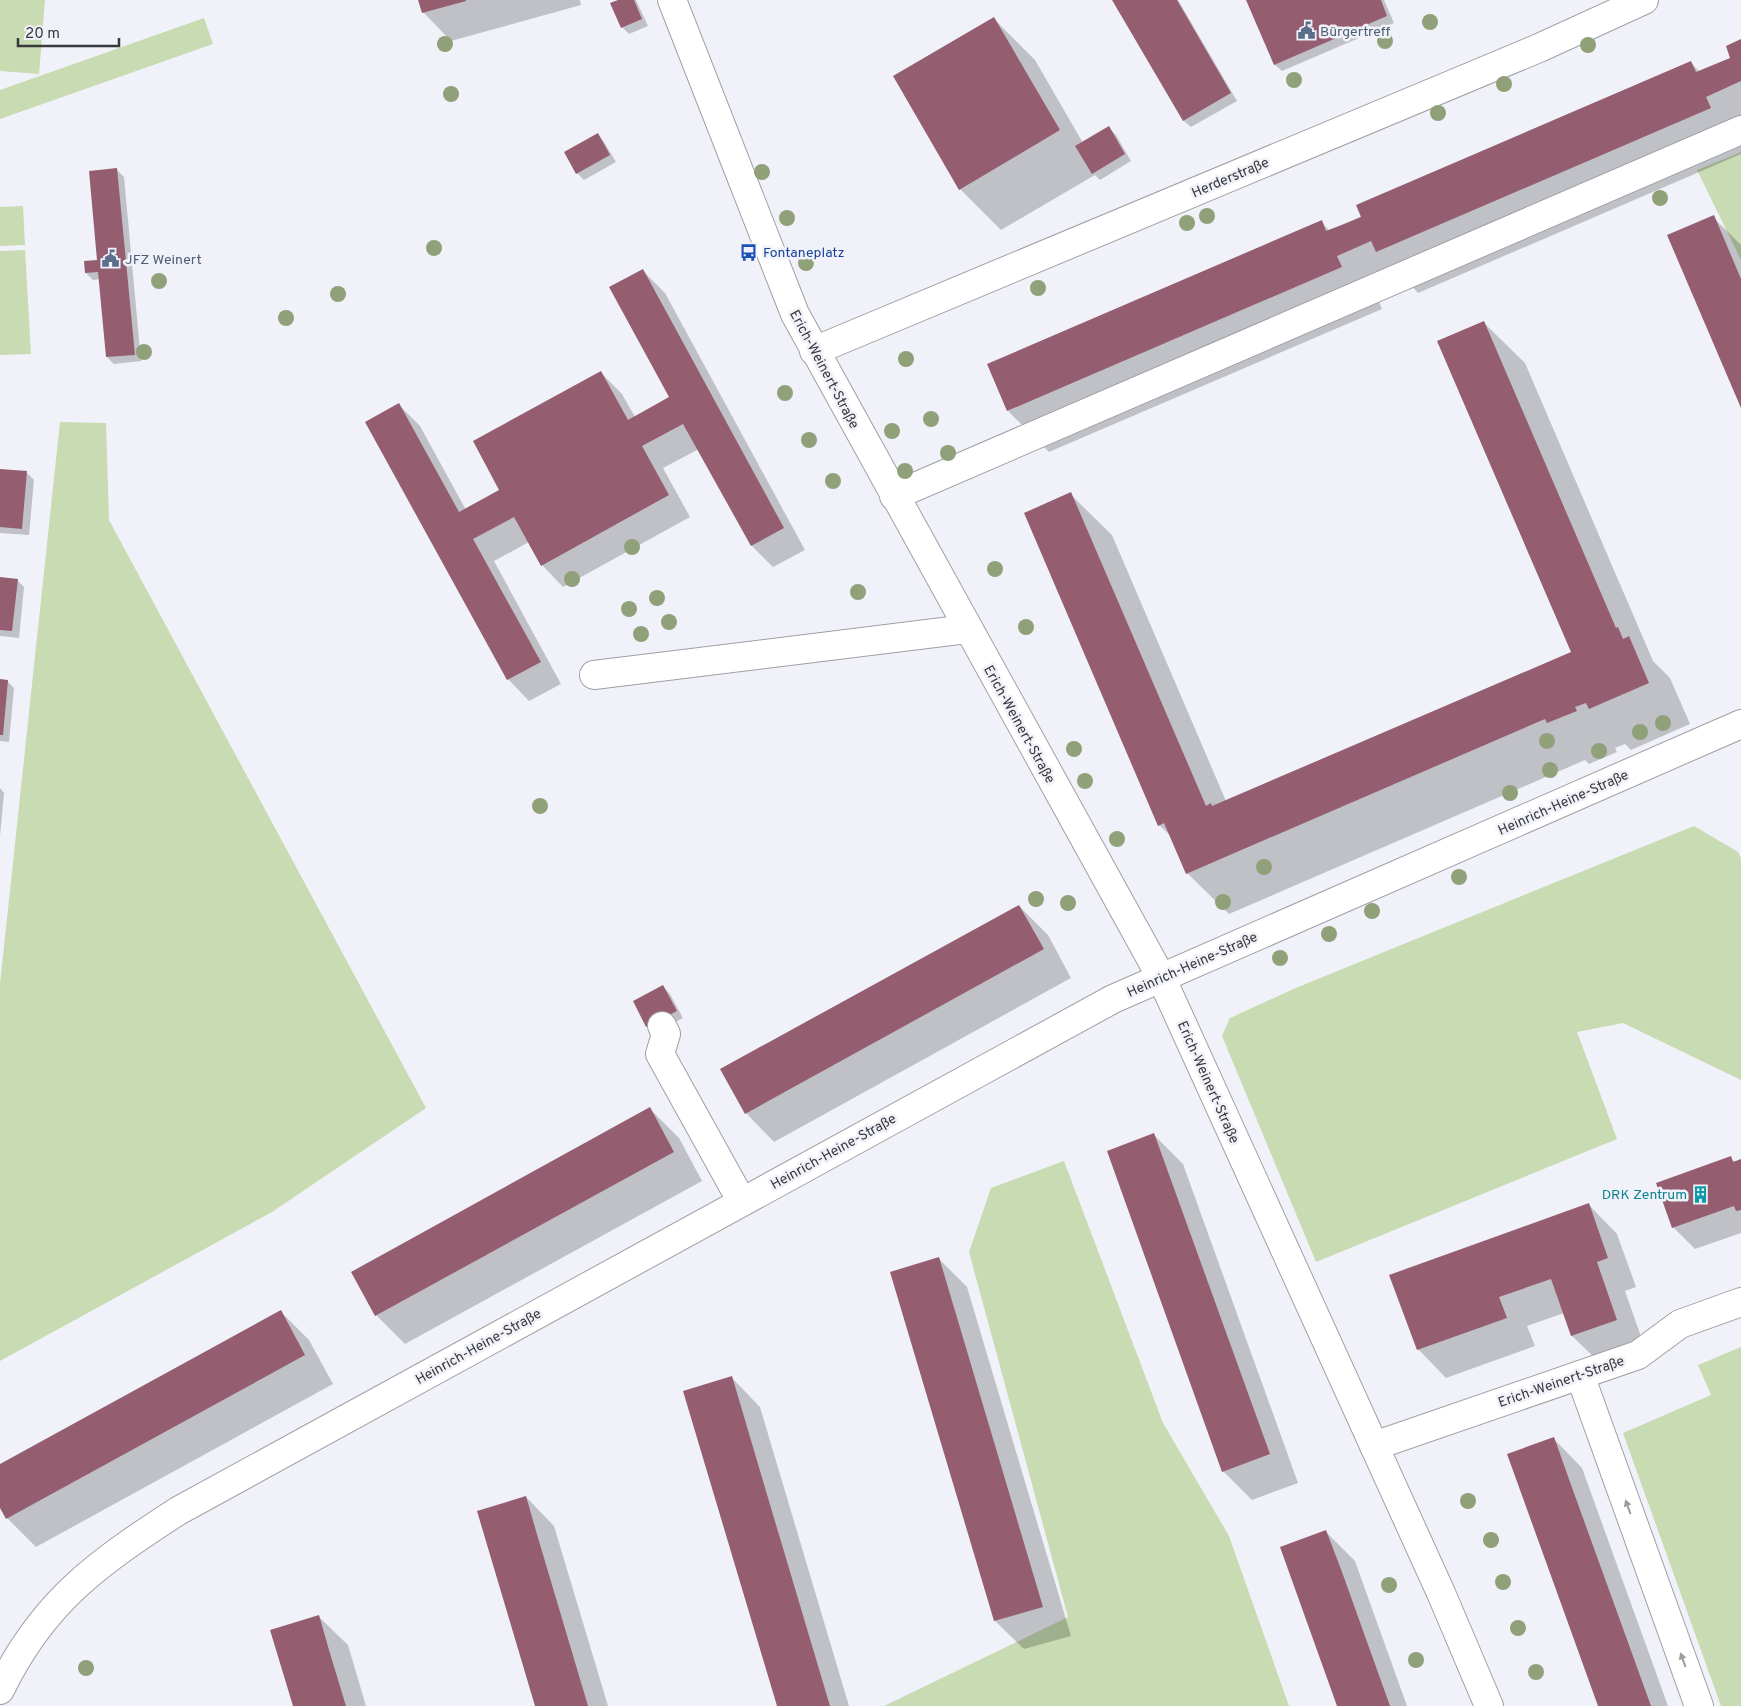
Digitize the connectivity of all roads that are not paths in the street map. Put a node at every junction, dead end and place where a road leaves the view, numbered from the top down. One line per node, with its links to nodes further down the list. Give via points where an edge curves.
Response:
1 (672, 0): 4 (street, Erich-Weinert-Straße, via 781,283)
2 (1644, 0): 4 (street, Herderstraße, via 1539,48)
3 (1741, 130): 5 (street)
4 (814, 351): 5 (street, Erich-Weinert-Straße)
5 (894, 496): 6 (street, Erich-Weinert-Straße)
6 (968, 629): 7 (street); 9 (street, Erich-Weinert-Straße)
7 (594, 675)
8 (1741, 724): 9 (street, Heinrich-Heine-Straße)
9 (1161, 977): 11 (street, Heinrich-Heine-Straße, via 1113,998); 14 (street, Erich-Weinert-Straße)
10 (662, 1026): 11 (street, via 666,1034 660,1054)
11 (742, 1202): 15 (street, Heinrich-Heine-Straße, via 178,1511 130,1542 96,1566 57,1604 26,1641)
12 (1741, 1302): 13 (street, Erich-Weinert-Straße, via 1680,1324 1638,1355)
13 (1580, 1375): 14 (street, Erich-Weinert-Straße); 17 (street, one-way to 13)
14 (1374, 1446): 16 (street, Erich-Weinert-Straße)
15 (0, 1690)
16 (1489, 1706)
17 (1699, 1706)

